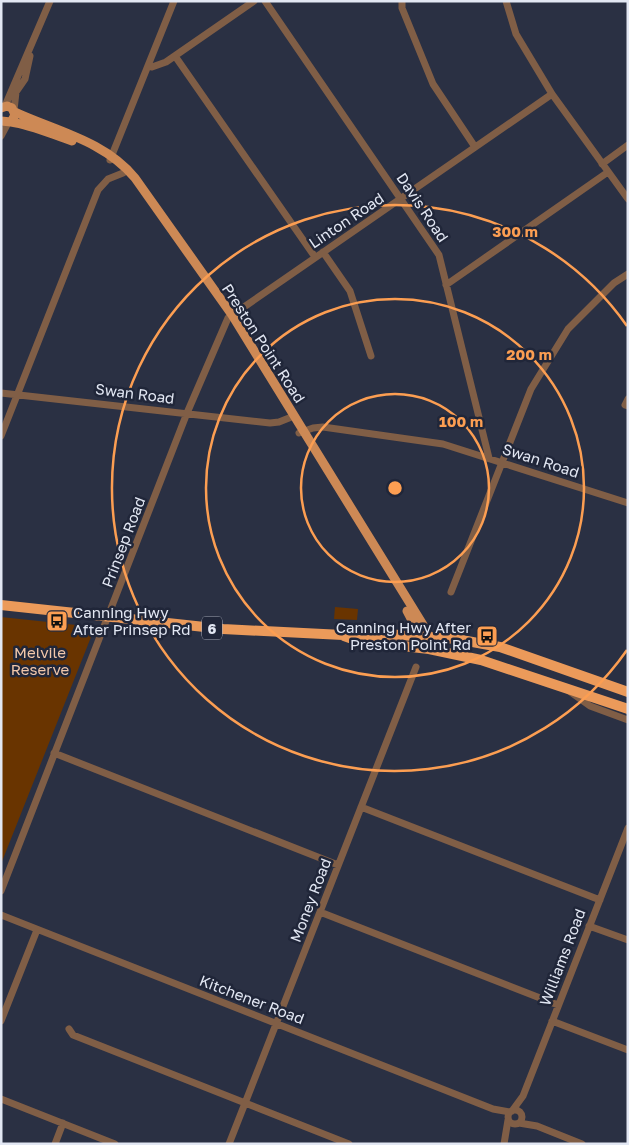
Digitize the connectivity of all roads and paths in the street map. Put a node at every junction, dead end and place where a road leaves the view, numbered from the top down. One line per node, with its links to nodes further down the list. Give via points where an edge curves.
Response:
1 (50, 1): 10 (street)
2 (174, 1): 8 (street)
3 (254, 1): 7 (street)
4 (265, 1): 19 (street, Davis Road)
5 (402, 1): 14 (street, via 432,84)
6 (506, 1): 9 (street, via 516,34)
7 (175, 56): 8 (street, via 166,62); 22 (street)
8 (148, 66): 15 (street)
9 (552, 94): 14 (street, Linton Road); 16 (street)
10 (6, 108): 11 (main road, via 14,118); 15 (main road, Preston Point Road, via 95,145)
11 (7, 122): 12 (street); 15 (main road, Preston Point Road, via 32,125)
12 (1, 136)
13 (628, 145): 16 (street)
14 (475, 147): 19 (street, Linton Road)
15 (111, 158): 18 (main road, Preston Point Road); 25 (main road, Preston Point Road, via 135,178)
16 (602, 164): 17 (street)
17 (608, 172): 20 (street); 24 (street)
18 (123, 173): 25 (main road, Preston Point Road, via 141,192); 28 (street, via 108,179 98,190)
19 (401, 199): 21 (street, Linton Road); 24 (street, Davis Road, via 439,255)
20 (628, 199)
21 (323, 252): 22 (street, Linton Road); 26 (street, via 350,291)
22 (315, 257): 25 (street, Linton Road)
23 (628, 274): 36 (street, via 614,283 568,329 531,389)
24 (446, 285): 35 (street, Davis Road)
25 (230, 316): 31 (street, Prinsep Road); 32 (main road, Preston Point Road)
26 (371, 356)
27 (1, 393): 28 (street, Swan Road)
28 (18, 395): 31 (street, Swan Road); 34 (street)
29 (628, 399): 30 (street, via 625,405)
30 (628, 406)
31 (187, 413): 32 (street, Swan Road, via 275,423); 40 (street, Prinsep Road)
32 (291, 417): 33 (main road, Preston Point Road)
33 (301, 432): 35 (street, Swan Road, via 323,427 422,439); 42 (main road, Preston Point Road)
34 (1, 436)
35 (489, 458): 36 (street, Swan Road)
36 (503, 462): 37 (street, Swan Road); 38 (street)
37 (628, 503)
38 (451, 592)
39 (1, 605): 40 (highway, 6)
40 (108, 618): 41 (highway, 6, via 226,630); 51 (street, Prinsep Road)
41 (343, 635): 42 (highway, 6, via 358,632); 44 (highway, 6, via 358,641)
42 (423, 637): 43 (highway, 6); 44 (main road, Preston Point Road)
43 (485, 643): 45 (highway); 48 (highway, 6, via 530,655)
44 (424, 648): 45 (highway, 6)
45 (482, 660): 47 (highway, 6)
46 (416, 667): 52 (street, Money Road)
47 (565, 687): 49 (highway, 6); 50 (street, via 590,706)
48 (628, 692)
49 (628, 709)
50 (628, 720)
51 (54, 753): 54 (street); 55 (street, Prinsep Road)
52 (361, 807): 54 (street, Money Road); 56 (street)
53 (628, 830): 56 (street, Williams Road)
54 (338, 864): 57 (street, Money Road)
55 (1, 892)
56 (600, 900): 59 (street, Williams Road)
57 (320, 912): 62 (street); 65 (street, Money Road)
58 (1, 915): 60 (street, Kitchener Road)
59 (589, 926): 61 (street); 62 (street, Williams Road)
60 (37, 930): 63 (street); 65 (street, Kitchener Road)
61 (628, 940)
62 (558, 1005): 64 (street, Williams Road)
63 (1, 1021)
64 (552, 1021): 67 (street); 68 (street, Williams Road)
65 (276, 1023): 70 (street, Money Road); 71 (street, Kitchener Road)
66 (69, 1028): 70 (street, via 73,1035)
67 (628, 1050)
68 (523, 1096): 71 (street, Williams Road); 72 (street, Williams Road)
69 (1, 1099): 73 (street)
70 (245, 1103): 77 (street, Money Road); 78 (street)
71 (509, 1115): 72 (street); 72 (street, via 512,1124); 74 (street, Williams Road)
72 (520, 1119): 74 (street, Williams Road); 79 (street)
73 (63, 1123): 75 (street); 76 (street)
74 (505, 1141)
75 (55, 1144)
76 (115, 1144)
77 (229, 1144)
78 (349, 1144)
79 (582, 1144)

